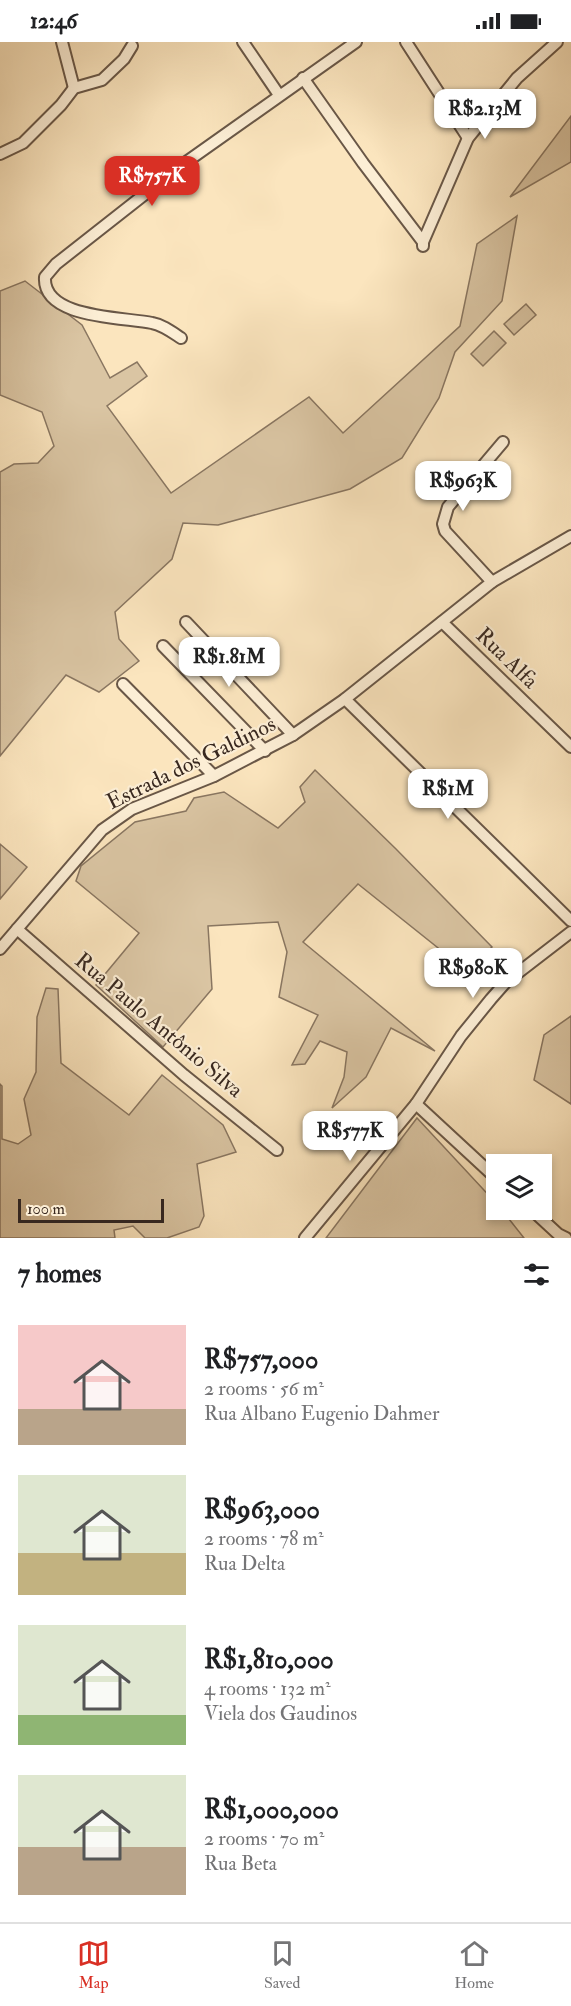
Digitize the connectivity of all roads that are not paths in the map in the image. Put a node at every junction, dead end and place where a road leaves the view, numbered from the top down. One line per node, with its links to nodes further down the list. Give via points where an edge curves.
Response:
1 (62, 42): 8 (street)
2 (243, 42): 9 (street)
3 (356, 42): 7 (street)
4 (405, 42): 10 (street)
5 (557, 42): 10 (street, via 517,78)
6 (132, 46): 8 (street, via 102,80)
7 (303, 78): 9 (street); 10 (street, via 423,246)
8 (74, 88): 11 (street, via 23,143)
9 (279, 95): 12 (street, via 155,186 56,264 45,277 46,292 71,308 102,317 152,323)
10 (468, 138)
11 (0, 154)
12 (181, 338)
13 (503, 442): 15 (street, via 448,507 443,524)
14 (571, 536): 15 (street, Estrada dos Galdinos)
15 (492, 582): 17 (street, Estrada dos Galdinos)
16 (186, 622): 21 (street)
17 (442, 622): 20 (street, Estrada dos Galdinos); 22 (street, Rua Alfa)
18 (164, 646): 23 (street)
19 (123, 684): 24 (street)
20 (345, 699): 21 (street, Estrada dos Galdinos); 25 (street)
21 (293, 735): 23 (street, Estrada dos Galdinos)
22 (571, 747)
23 (265, 751): 24 (street, Estrada dos Galdinos)
24 (214, 776): 26 (street, Estrada dos Galdinos, via 132,809 102,830)
25 (571, 921)
26 (17, 929): 28 (street, Estrada dos Galdinos); 30 (street, Rua Paulo Antônio Silva, via 184,1075)
27 (571, 932): 29 (street, via 506,982 461,1036)
28 (0, 949)
29 (416, 1104): 31 (street); 33 (street)
30 (277, 1150)
31 (486, 1169)
32 (543, 1220): 34 (street)
33 (305, 1238)
34 (566, 1238)

